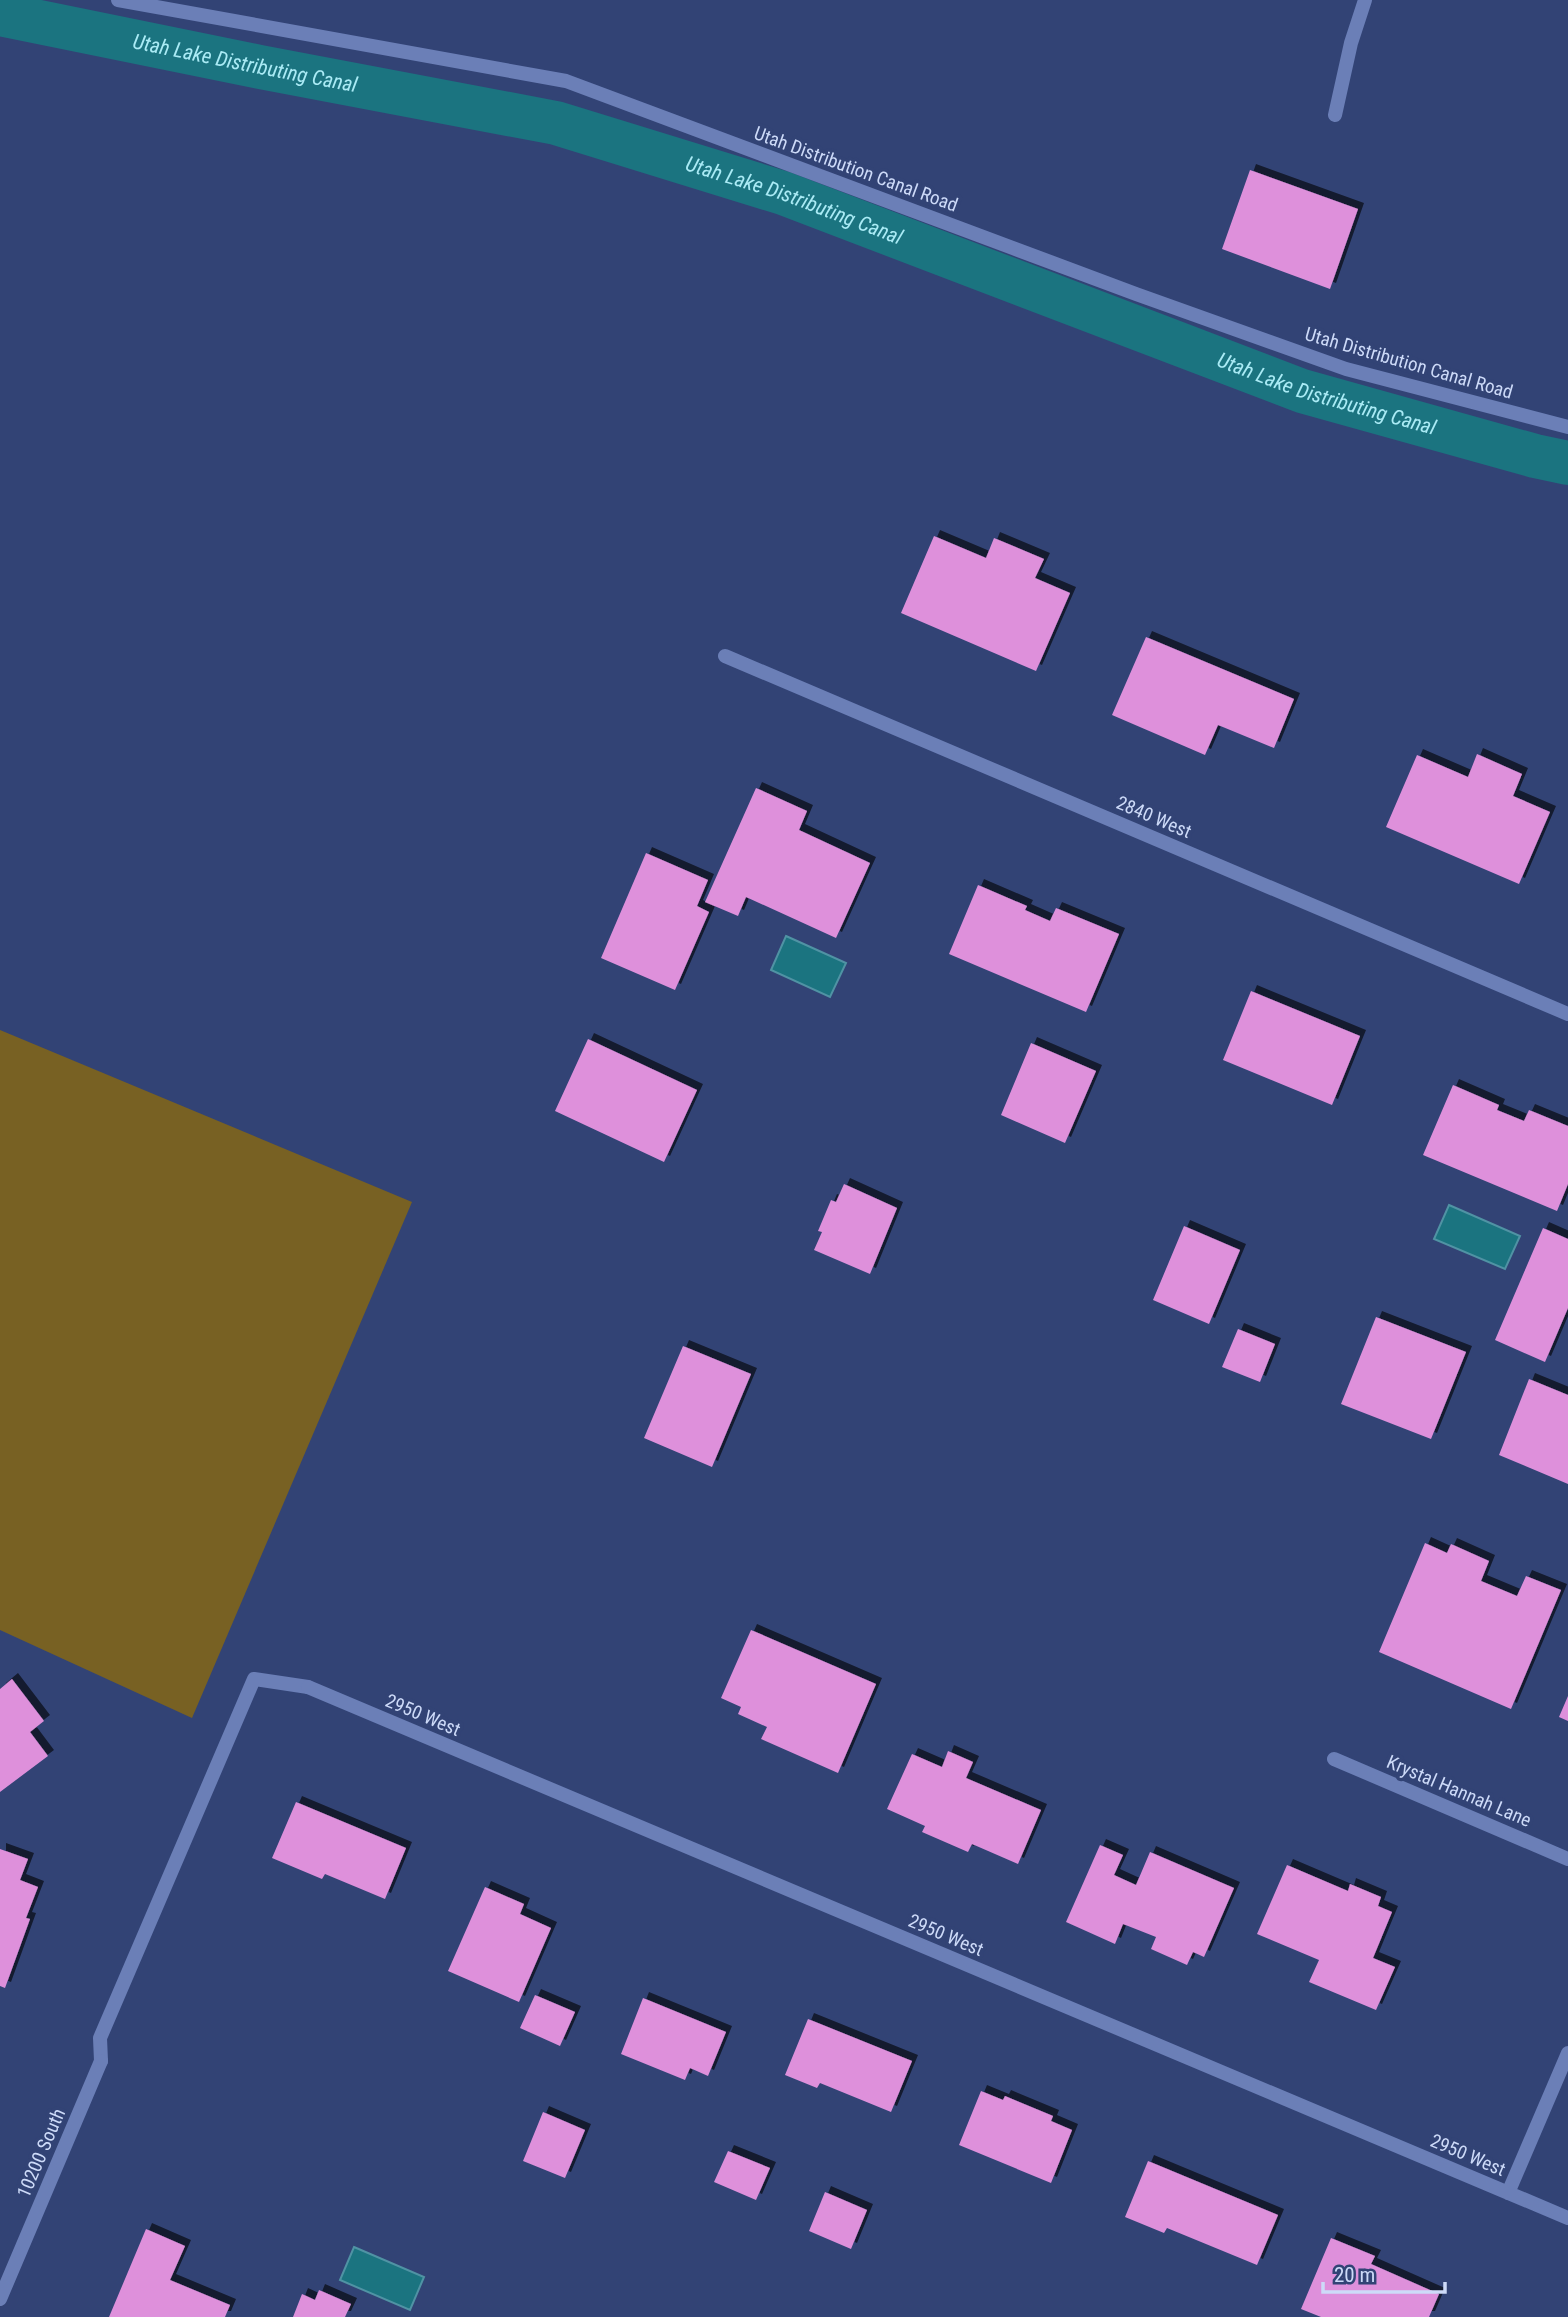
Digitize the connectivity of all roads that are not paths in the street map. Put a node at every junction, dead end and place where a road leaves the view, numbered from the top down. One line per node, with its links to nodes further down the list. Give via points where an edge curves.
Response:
1 (118, 0): 4 (street, Utah Distribution Canal Road, via 566,81 1346,369)
2 (1365, 0): 3 (street)
3 (1335, 115)
4 (1568, 427)
5 (725, 656): 6 (street, 2840 West)
6 (1568, 1014)
7 (1334, 1759): 8 (street, Krystal Hannah Lane)
8 (1568, 1859)
9 (1568, 2053): 11 (street)
10 (102, 2061): 11 (street, 2950 West, via 100,2038 254,1679 308,1687); 13 (street, 10200 South)
11 (1508, 2193): 12 (street, 2950 West)
12 (1568, 2218)
13 (0, 2299)

